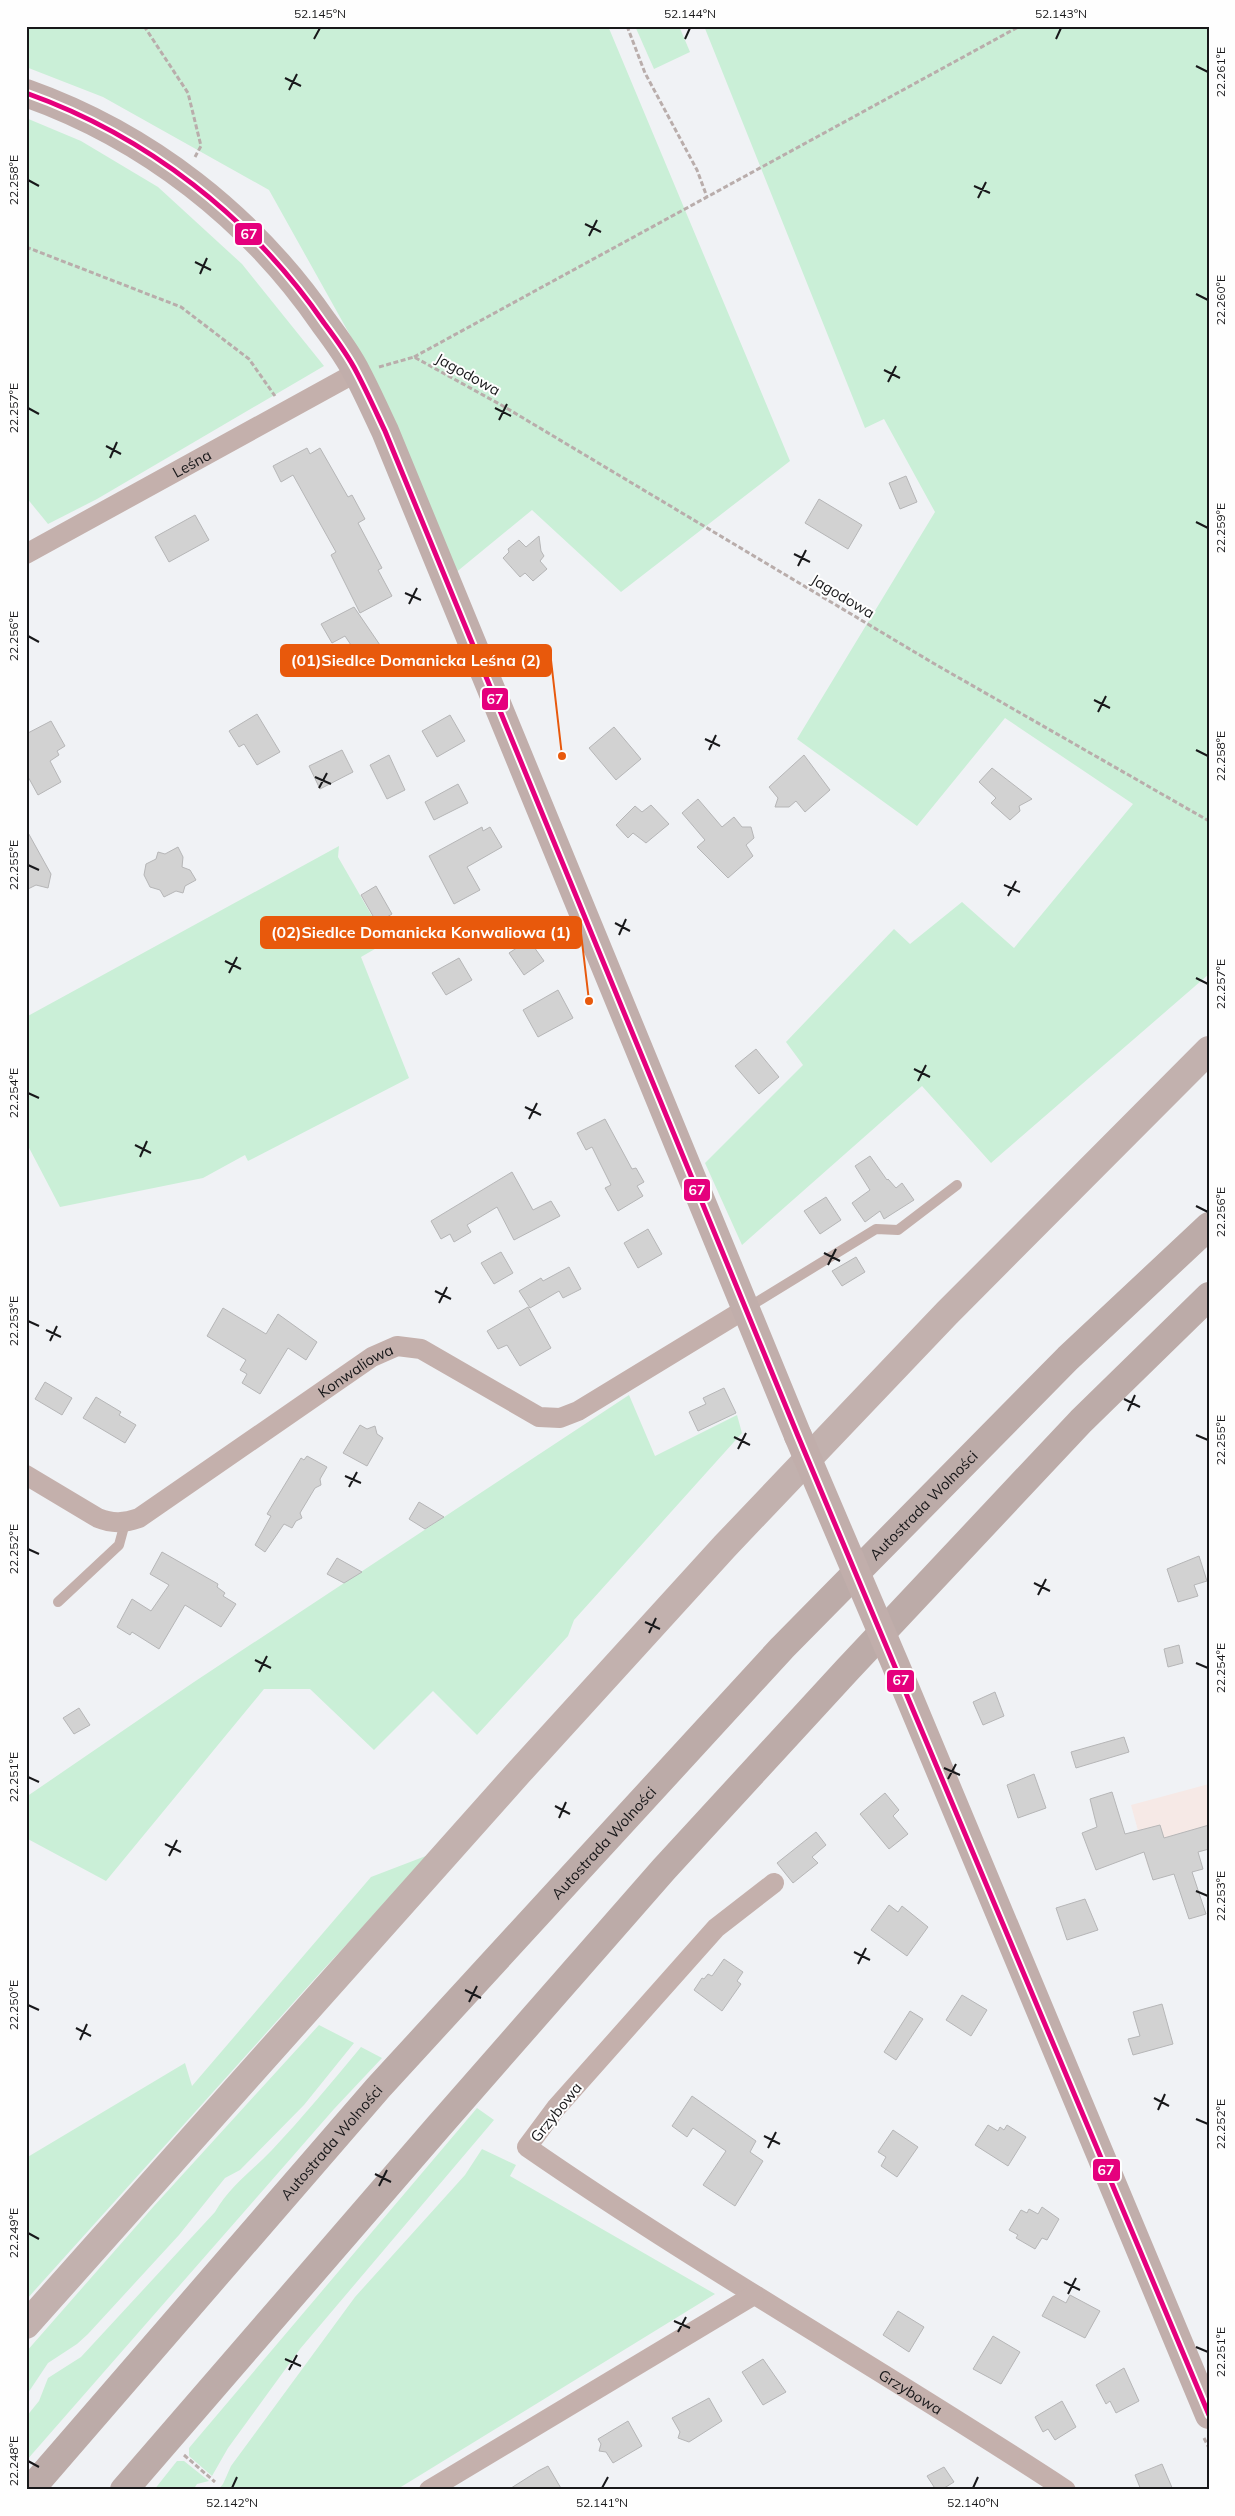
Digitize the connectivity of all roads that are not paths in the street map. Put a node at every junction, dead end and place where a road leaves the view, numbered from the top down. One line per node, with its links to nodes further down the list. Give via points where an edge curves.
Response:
1 (26, 93): 2 (street, via 95,122 184,176 236,220 279,263 311,303)
2 (357, 372): 3 (street, Leśna); 8 (street, via 389,440)
3 (26, 554)
4 (1209, 1050): 14 (main road, via 947,1313 725,1546 526,1764)
5 (957, 1186): 8 (lane, via 898,1230 876,1228)
6 (1209, 1226): 17 (highway, Autostrada Wolności, via 1068,1358 782,1648 378,2088)
7 (1209, 1296): 18 (highway, via 1081,1421 664,1869)
8 (747, 1308): 10 (street, Konwaliowa, via 560,1418 539,1417 422,1349 404,1346 386,1350 140,1518); 15 (street, bridge)
9 (26, 1475): 10 (street, via 98,1518)
10 (124, 1523): 11 (lane, via 119,1545)
11 (58, 1602)
12 (774, 1883): 13 (street, Grzybowa, via 716,1928 556,2108 527,2147)
13 (754, 2295): 16 (street, Grzybowa); 19 (street)
14 (26, 2325)
15 (1209, 2415)
16 (1060, 2486): 20 (street)
17 (30, 2490)
18 (124, 2490)
19 (429, 2490)
20 (1033, 2490)

